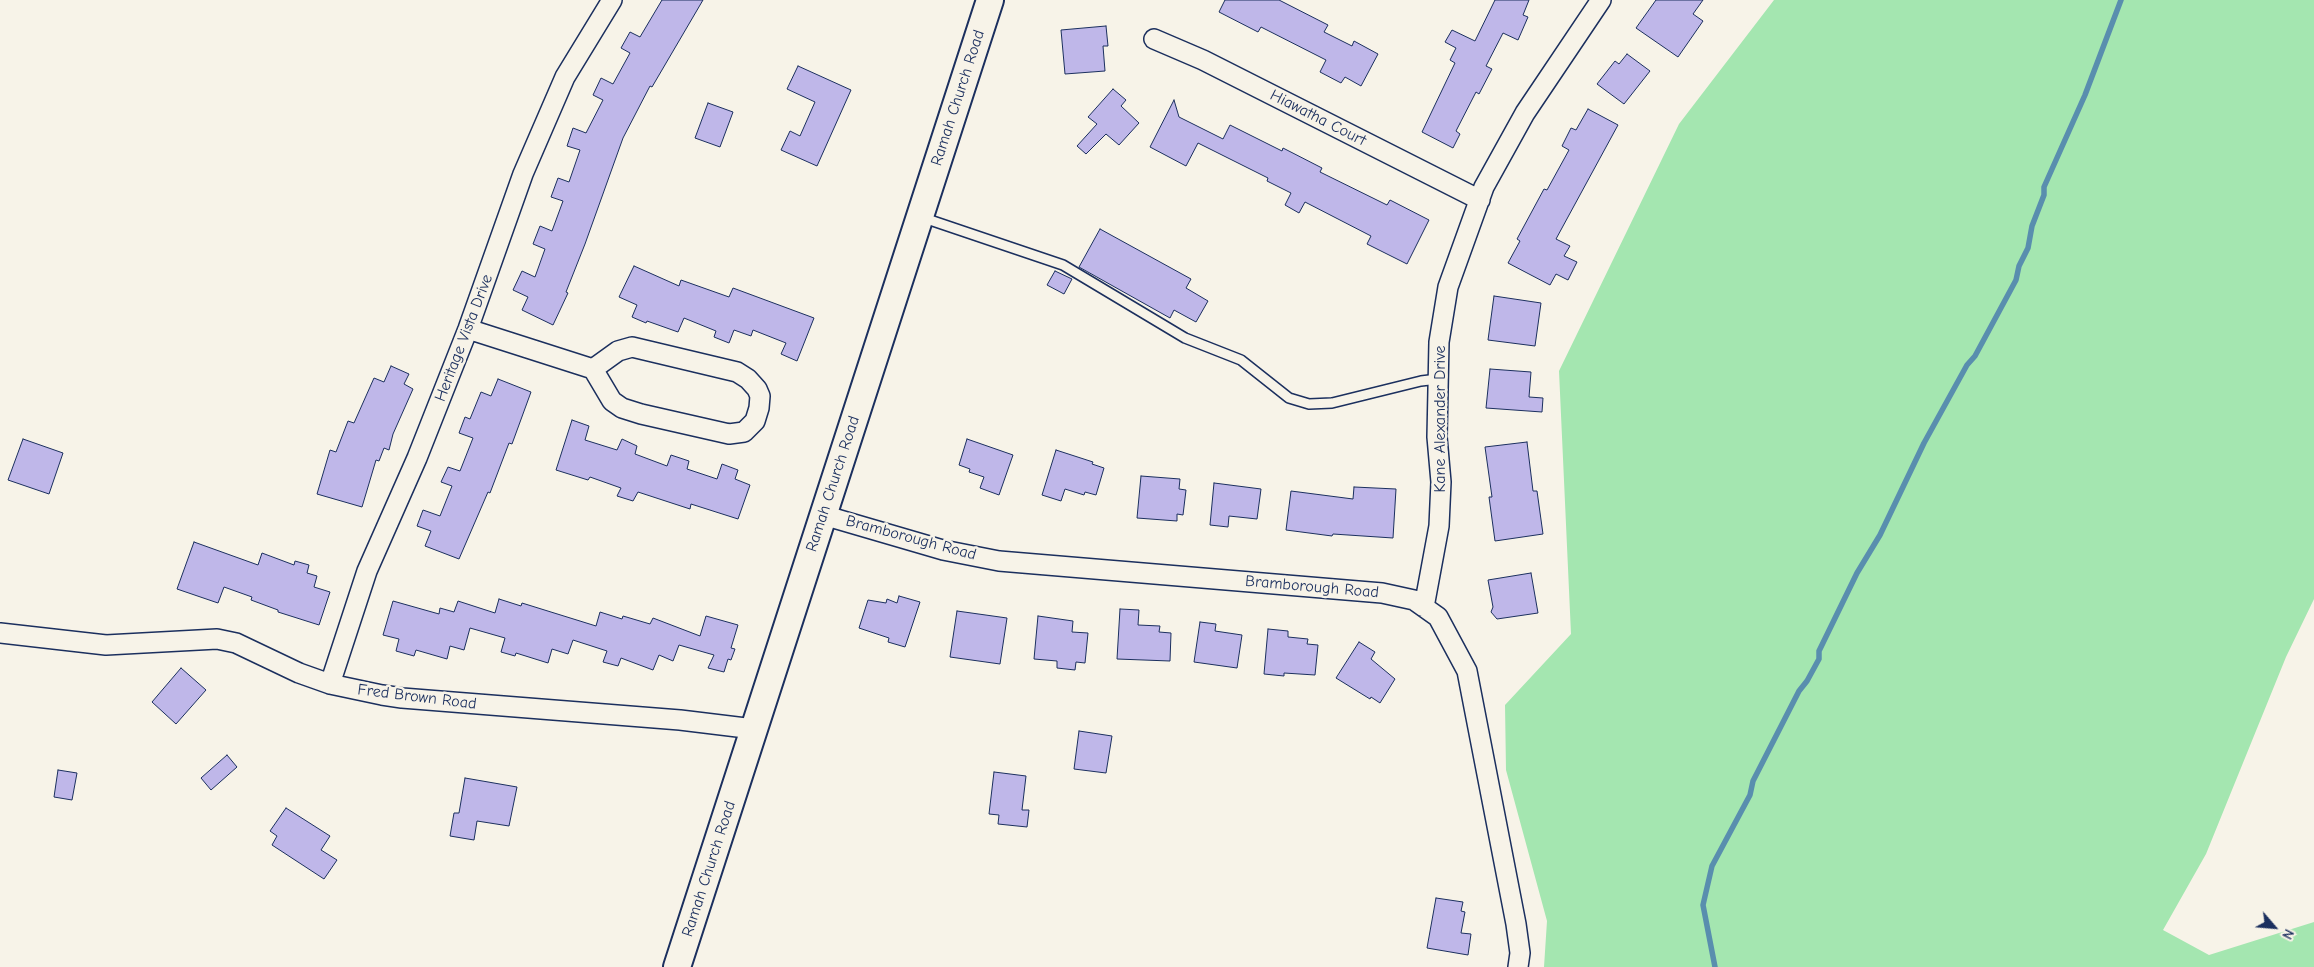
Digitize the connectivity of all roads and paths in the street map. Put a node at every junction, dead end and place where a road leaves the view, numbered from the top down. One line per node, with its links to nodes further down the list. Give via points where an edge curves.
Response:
1 (612, 0): 7 (street, Heritage Vista Drive, via 565,77 523,174)
2 (990, 0): 6 (main road, Ramah Church Road)
3 (1601, 0): 5 (street, Kane Alexander Drive, via 1525,113)
4 (1154, 39): 5 (street, Hiawatha Court, via 1221,69)
5 (1480, 200): 9 (street, Kane Alexander Drive, via 1448,287 1439,342)
6 (919, 216): 9 (lane, via 1063,265 1185,338 1241,360 1290,398 1308,404 1332,404 1420,381); 10 (main road, Ramah Church Road)
7 (468, 328): 8 (street); 13 (street, Heritage Vista Drive, via 417,458 367,571)
8 (593, 369): 8 (street, via 612,402 641,414 729,434 744,432 755,421 759,408 757,389 737,372 632,347 618,351)
9 (1438, 380): 11 (street, Kane Alexander Drive, via 1439,526)
10 (823, 515): 11 (street, Bramborough Road, via 943,550 999,561 1382,593 1414,600); 14 (main road, Ramah Church Road)
11 (1424, 607): 16 (street, Bramborough Road, via 1438,617 1468,672 1516,924 1520,953)
12 (0, 633): 13 (street, Fred Brown Road, via 106,645 217,638 236,643)
13 (330, 684): 14 (street, Fred Brown Road, via 402,698)
14 (754, 729): 15 (main road, Ramah Church Road)
15 (677, 967)
16 (1518, 967)

